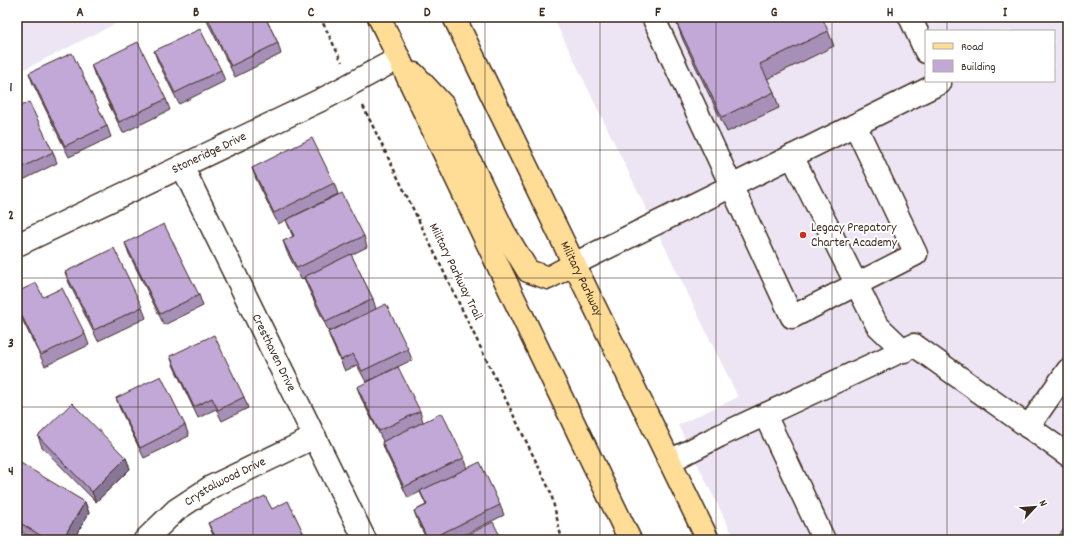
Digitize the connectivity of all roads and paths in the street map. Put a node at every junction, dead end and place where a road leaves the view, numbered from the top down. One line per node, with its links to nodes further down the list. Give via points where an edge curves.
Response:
1 (320, 17): 9 (path, Military Parkway Trail)
2 (379, 17): 7 (main road)
3 (454, 17): 15 (main road, Military Parkway)
4 (653, 17): 13 (street)
5 (910, 17): 6 (street)
6 (925, 50)
7 (400, 58): 9 (street, Stoneridge Drive); 15 (main road, via 443,105 504,232 528,271 548,278); 27 (main road)
8 (940, 82): 10 (street)
9 (353, 84): 12 (street, Stoneridge Drive); 26 (path, Military Parkway Trail, via 551,493)
10 (855, 125): 11 (street); 16 (street, via 916,254)
11 (792, 156): 13 (street); 16 (street)
12 (182, 166): 14 (street, Stoneridge Drive); 21 (street, Cresthaven Drive)
13 (731, 186): 15 (street); 16 (street, via 792,317)
14 (17, 245)
15 (574, 264): 23 (main road, Military Parkway)
16 (857, 284): 17 (street, via 877,325)
17 (904, 351): 19 (street); 20 (street, via 914,345)
18 (1068, 370): 20 (street)
19 (765, 415): 23 (street); 29 (street)
20 (1028, 427): 22 (street)
21 (315, 437): 24 (street, Crystalwood Drive, via 211,487 176,510); 25 (street, Cresthaven Drive)
22 (1068, 455)
23 (670, 461): 28 (main road, Military Parkway)
24 (145, 540)
25 (365, 540)
26 (562, 540)
27 (630, 540)
28 (708, 540)
29 (824, 540)

